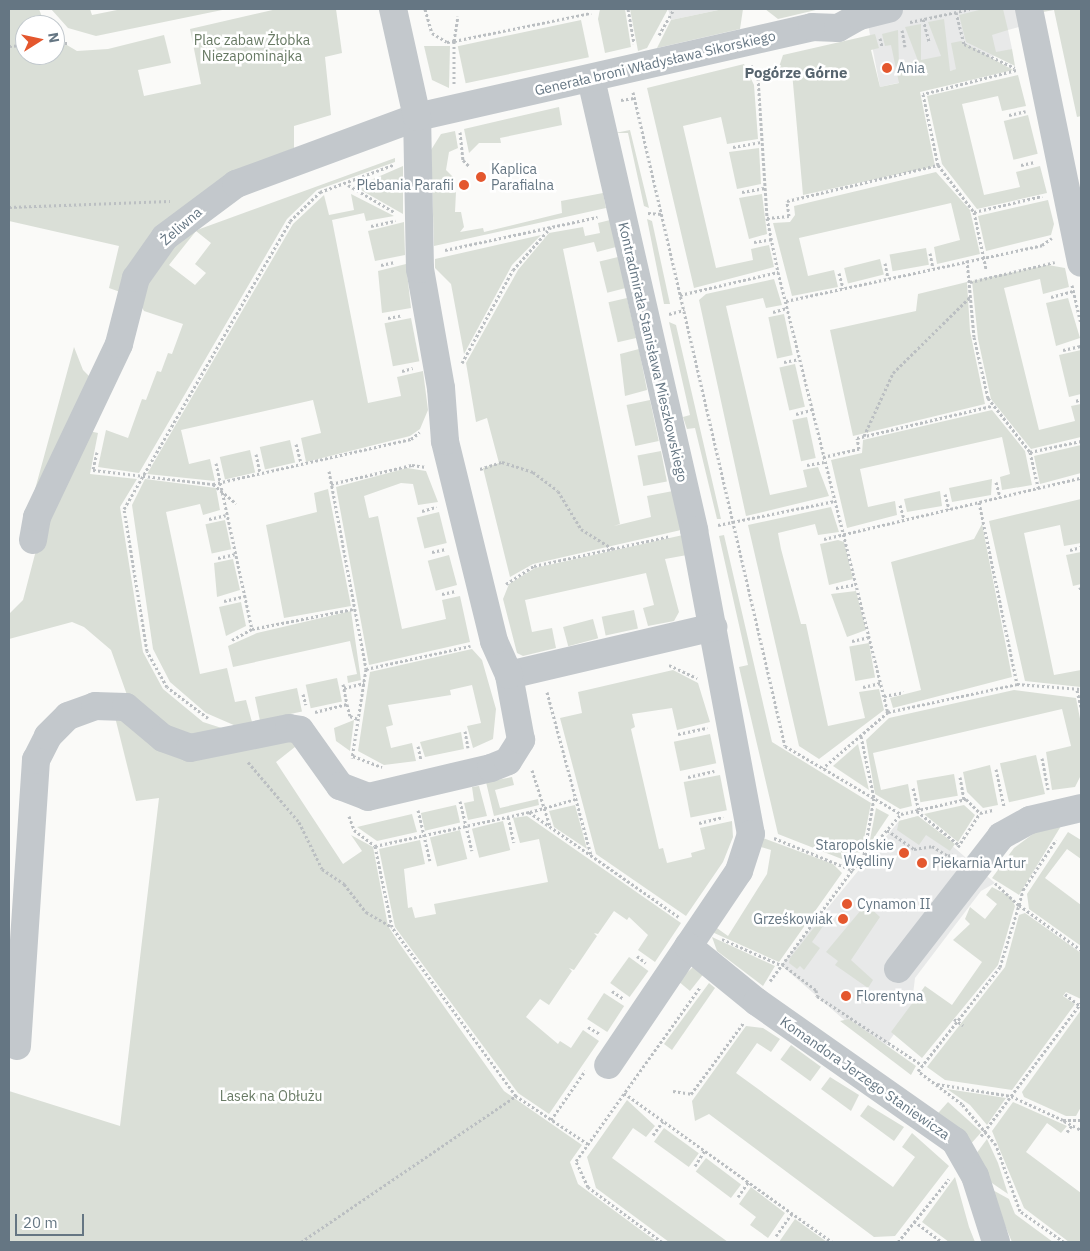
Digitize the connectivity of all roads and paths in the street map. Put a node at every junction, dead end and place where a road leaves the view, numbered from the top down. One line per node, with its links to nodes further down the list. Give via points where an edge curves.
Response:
1 (393, 9): 25 (street)
2 (425, 9): 12 (path, via 432,34 442,41)
3 (628, 9): 16 (path)
4 (674, 9): 11 (path)
5 (1028, 9): 19 (street)
6 (956, 12): 19 (path, via 964,44)
7 (591, 14): 12 (path)
8 (458, 16): 12 (path)
9 (895, 16): 17 (path); 20 (street, Generała broni Władysława Sikorskiego, via 860,16 838,28 812,27)
10 (923, 18): 13 (path)
11 (657, 39)
12 (454, 41): 22 (path)
13 (929, 41)
14 (65, 43): 15 (path)
15 (70, 43)
16 (635, 47)
17 (905, 47)
18 (744, 60): 27 (path, via 758,78)
19 (1029, 67): 31 (path, via 923,94); 55 (street)
20 (591, 79): 25 (street, Generała broni Władysława Sikorskiego); 40 (street, Kontradmirała Stanisława Mieszkowskiego)
21 (641, 86): 42 (path, via 632,88)
22 (454, 90)
23 (1032, 110): 24 (path)
24 (1009, 115)
25 (417, 117): 29 (street); 38 (street, Żeliwna, via 236,184)
26 (458, 125): 33 (path, via 463,160)
27 (761, 142): 28 (path); 35 (path)
28 (732, 147)
29 (417, 155): 34 (path); 44 (street)
30 (1043, 160): 32 (path)
31 (938, 165): 41 (path); 43 (path, via 787,201 789,216)
32 (1021, 165)
33 (469, 166)
34 (347, 185): 44 (path); 98 (path, via 320,192 290,221)
35 (765, 188): 36 (path); 43 (path)
36 (742, 192)
37 (1041, 196): 41 (path)
38 (216, 197): 39 (path); 124 (street, Żeliwna, via 165,237 136,278 127,322 85,424 37,517)
39 (9, 208)
40 (621, 212): 42 (path); 46 (path); 120 (street, Kontradmirała Stanisława Mieszkowskiego)
41 (974, 212): 52 (path)
42 (662, 214): 64 (path)
43 (767, 218): 48 (path)
44 (413, 222): 45 (path); 82 (street, via 441,388)
45 (371, 226)
46 (552, 227): 50 (path); 75 (path, via 513,270)
47 (1055, 232): 52 (path, via 1042,245)
48 (772, 239): 49 (path); 58 (path)
49 (754, 242)
50 (447, 250)
51 (930, 252): 56 (path)
52 (984, 256): 53 (path); 57 (path)
53 (967, 260): 56 (path); 61 (path)
54 (885, 263): 60 (path)
55 (1071, 263): 61 (path)
56 (933, 268): 60 (path)
57 (986, 268)
58 (778, 272): 64 (path); 67 (path)
59 (840, 273): 62 (path)
60 (888, 278): 62 (path)
61 (970, 282): 65 (path)
62 (843, 288): 67 (path)
63 (1074, 291): 66 (path)
64 (680, 295): 119 (path)
65 (971, 296): 79 (path, via 974,337); 83 (path, via 892,373)
66 (1050, 297)
67 (786, 301): 68 (path)
68 (787, 308): 69 (path); 73 (path)
69 (772, 312)
70 (1081, 346): 71 (path)
71 (1063, 350)
72 (460, 354): 75 (path)
73 (799, 359): 74 (path); 80 (path)
74 (784, 362)
75 (462, 364): 76 (path)
76 (464, 373)
77 (1081, 399): 78 (path)
78 (1076, 401)
79 (991, 406): 83 (path); 86 (path)
80 (811, 410): 81 (path); 89 (path)
81 (796, 414)
82 (436, 434): 91 (path); 154 (street, via 494,641)
83 (864, 436): 89 (path, via 857,438 859,449)
84 (1081, 441): 86 (path)
85 (296, 444): 91 (path)
86 (1030, 452): 105 (path)
87 (256, 454): 97 (path)
88 (478, 460): 93 (path)
89 (824, 460): 92 (path); 110 (path)
90 (216, 463): 101 (path)
91 (301, 463): 97 (path)
92 (807, 465)
93 (480, 468): 99 (path); 127 (path, via 502,462 534,472 558,491 581,529)
94 (93, 470): 98 (path)
95 (329, 471): 104 (path)
96 (432, 472): 104 (path, via 412,465)
97 (260, 473): 101 (path)
98 (142, 476): 103 (path); 170 (path, via 124,509 147,651 166,687)
99 (482, 478)
100 (1081, 478): 105 (path)
101 (220, 482): 103 (path); 106 (path)
102 (996, 482): 108 (path)
103 (213, 484): 106 (path)
104 (331, 484): 142 (path)
105 (1038, 488): 108 (path)
106 (220, 490): 112 (path); 116 (path)
107 (945, 494): 114 (path)
108 (1000, 497): 111 (path)
109 (440, 498): 115 (path, via 442,506)
110 (835, 501): 119 (path); 121 (path)
111 (979, 502): 114 (path); 158 (path)
112 (236, 503)
113 (900, 506): 118 (path)
114 (949, 509): 118 (path)
115 (422, 511)
116 (226, 515): 117 (path); 130 (path)
117 (209, 519)
118 (904, 519): 121 (path)
119 (733, 522): 120 (path); 186 (path, via 785,746)
120 (694, 530): 127 (path); 143 (street, Kontradmirała Stanisława Mieszkowskiego)
121 (844, 534): 123 (path); 136 (path)
122 (450, 539): 126 (path)
123 (824, 539)
124 (33, 540)
125 (1081, 547): 128 (path)
126 (452, 548): 129 (path); 131 (path)
127 (612, 548): 135 (path, via 534,566)
128 (1070, 550)
129 (432, 552)
130 (235, 554): 132 (path); 140 (path)
131 (454, 556)
132 (218, 558)
133 (504, 574): 135 (path)
134 (459, 582): 139 (path, via 461,590)
135 (506, 584): 138 (path)
136 (856, 584): 137 (path); 146 (path)
137 (836, 588)
138 (503, 591)
139 (442, 594)
140 (245, 596): 141 (path); 144 (path)
141 (224, 600)
142 (353, 609): 144 (path); 153 (path)
143 (713, 627): 152 (street); 208 (street, Kontradmirała Stanisława Mieszkowskiego)
144 (252, 629): 147 (path)
145 (472, 636): 149 (path)
146 (870, 637): 148 (path); 156 (path)
147 (232, 640)
148 (852, 641)
149 (474, 645): 150 (path); 153 (path)
150 (479, 651)
151 (661, 666): 157 (path, via 671,664)
152 (539, 667): 154 (street); 163 (path)
153 (366, 669): 155 (path)
154 (509, 675): 176 (street)
155 (364, 683): 165 (path, via 344,686); 169 (path)
156 (881, 683): 159 (path); 164 (path)
157 (703, 684)
158 (1017, 684): 160 (path); 167 (path)
159 (863, 687)
160 (1079, 690): 166 (path)
161 (557, 692): 163 (path)
162 (904, 692): 164 (path)
163 (548, 694): 196 (path)
164 (884, 696): 167 (path)
165 (347, 704): 168 (path); 169 (path, via 350,716)
166 (1081, 707)
167 (888, 712): 174 (path)
168 (308, 714)
169 (358, 719): 180 (path)
170 (216, 721)
171 (715, 726): 173 (path)
172 (465, 731): 179 (path)
173 (678, 734)
174 (861, 735): 186 (path); 195 (path)
175 (243, 738): 192 (street, via 289,728 300,730); 218 (path, via 250,767 299,822 314,860 344,884 366,912); 229 (street, via 205,747 175,745 138,715 111,704 68,716 48,736 36,760)
176 (521, 740): 189 (street, via 508,761); 197 (path)
177 (418, 746): 183 (path)
178 (478, 750): 179 (path)
179 (469, 752): 189 (path, via 449,757)
180 (352, 756): 185 (path); 192 (path)
181 (1042, 758): 194 (path)
182 (430, 760): 183 (path)
183 (422, 762): 184 (path)
184 (412, 764)
185 (386, 767)
186 (823, 768): 195 (path)
187 (724, 769): 190 (path)
188 (996, 769): 198 (path)
189 (454, 777): 192 (street, via 368,797 351,794); 205 (path)
190 (688, 777)
191 (960, 777): 200 (path, via 965,799)
192 (337, 783)
193 (913, 788): 200 (path)
194 (1050, 797)
195 (874, 798): 202 (path); 215 (path)
196 (576, 799): 197 (path); 214 (path)
197 (545, 808): 201 (path); 206 (path)
198 (1004, 808)
199 (1081, 808): 223 (street, via 1030,820 1001,836)
200 (918, 810): 202 (path); 211 (path)
201 (529, 812): 203 (path); 206 (path)
202 (901, 814): 207 (path)
203 (508, 817): 205 (path); 210 (path)
204 (699, 823): 208 (path, via 733,815 738,835)
205 (466, 826): 209 (path); 212 (path)
206 (550, 827): 214 (path)
207 (887, 830): 213 (path, via 914,849 932,846 948,856); 215 (path)
208 (752, 834): 217 (path, via 764,834); 219 (street, via 739,871)
209 (424, 836): 216 (path); 218 (path, via 375,846)
210 (514, 842)
211 (959, 845)
212 (472, 852)
213 (953, 854)
214 (591, 855): 219 (path)
215 (864, 855): 217 (path)
216 (430, 861)
217 (852, 870): 221 (path)
218 (392, 927): 236 (path)
219 (693, 938): 221 (path); 222 (street, Komandora Jerzego Staniewicza); 230 (street)
220 (1081, 950): 227 (path, via 1019,905 1000,967 972,1006)
221 (781, 964): 226 (path); 231 (path, via 816,990 817,996)
222 (714, 967): 226 (street, Komandora Jerzego Staniewicza); 235 (path)
223 (898, 970)
224 (1064, 994): 225 (path)
225 (1080, 1004): 237 (path)
226 (753, 1011): 234 (path, via 691,1094); 247 (street, Komandora Jerzego Staniewicza, via 932,1123 955,1141)
227 (954, 1020): 228 (path); 231 (path)
228 (963, 1025)
229 (17, 1046)
230 (608, 1065)
231 (922, 1065): 232 (path)
232 (918, 1072)
233 (936, 1084): 237 (path, via 992,1090)
234 (674, 1091)
235 (624, 1093): 240 (path); 245 (path)
236 (516, 1096): 245 (path); 254 (path)
237 (1011, 1096): 238 (path); 247 (path)
238 (1063, 1120): 239 (path); 241 (path)
239 (1080, 1120)
240 (663, 1121): 244 (path); 246 (path)
241 (1072, 1126): 242 (path); 243 (path)
242 (1081, 1130)
243 (1067, 1132)
244 (653, 1135)
245 (588, 1144): 255 (path, via 576,1161 588,1187)
246 (705, 1150): 248 (path); 249 (path)
247 (965, 1158): 252 (path); 259 (street, Komandora Jerzego Staniewicza)
248 (695, 1166)
249 (748, 1182): 250 (path); 251 (path)
250 (738, 1197)
251 (792, 1213): 253 (path); 256 (path)
252 (914, 1221): 257 (path); 258 (path)
253 (776, 1236)
254 (301, 1242)
255 (660, 1242)
256 (832, 1242)
257 (898, 1242)
258 (942, 1242)
259 (996, 1242)

